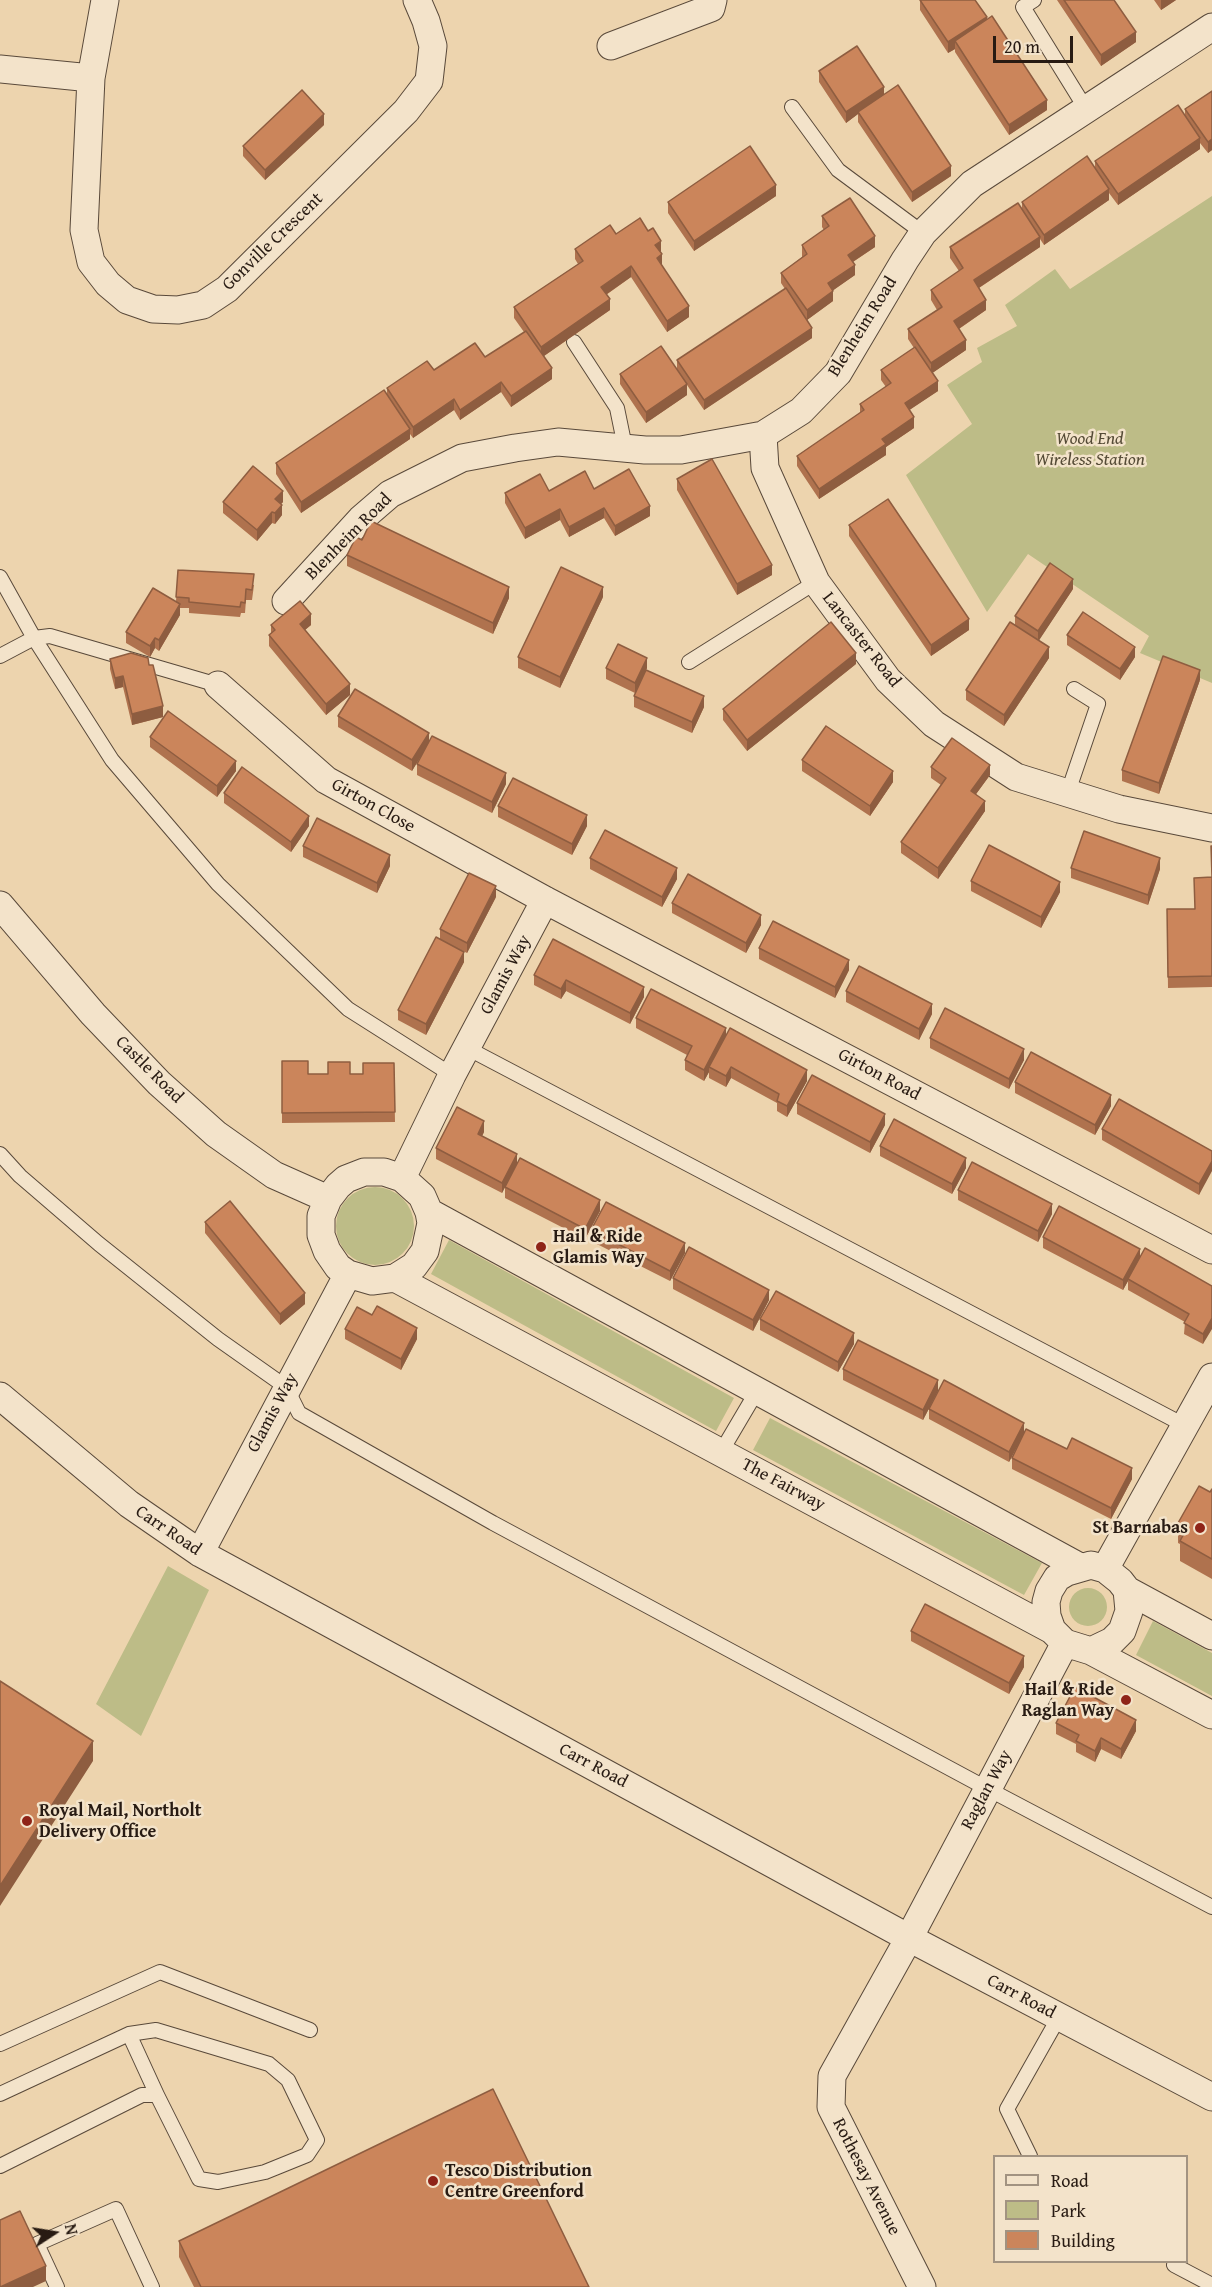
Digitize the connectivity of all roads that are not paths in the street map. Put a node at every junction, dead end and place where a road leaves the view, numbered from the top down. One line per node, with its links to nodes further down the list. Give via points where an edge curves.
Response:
1 (105, 0): 8 (street, Gonville Crescent)
2 (417, 0): 8 (street, Gonville Crescent, via 433,46 429,81 406,111 227,289 203,305 153,309 127,300 91,262 84,230)
3 (713, 0): 6 (street, via 711,8)
4 (1034, 0): 10 (lane, via 1023,7)
5 (1212, 27): 10 (street, Blenheim Road)
6 (611, 46)
7 (0, 69): 8 (street)
8 (91, 78)
9 (792, 107): 11 (lane, via 838,170)
10 (1086, 109): 11 (street, Blenheim Road, via 972,184)
11 (923, 233): 13 (street, Blenheim Road, via 838,373 801,411)
12 (574, 342): 14 (lane, via 616,408)
13 (763, 435): 14 (street, Blenheim Road, via 681,450); 16 (street, Lancaster Road, via 765,468)
14 (625, 447): 17 (street, Blenheim Road, via 558,442 462,458 390,494)
15 (0, 577): 18 (lane)
16 (816, 582): 20 (lane); 23 (street, Lancaster Road, via 888,680 934,724 1016,777)
17 (286, 601)
18 (34, 638): 19 (lane); 21 (lane, via 50,636); 28 (lane, via 112,760 218,884 348,1010)
19 (0, 656)
20 (689, 662)
21 (218, 685): 25 (street, Girton Close, via 326,780)
22 (1074, 689): 23 (lane, via 1098,704)
23 (1068, 792): 24 (street, Lancaster Road, via 1119,809)
24 (1212, 828)
25 (545, 900): 27 (street, Glamis Way); 33 (street, Girton Road)
26 (0, 905): 31 (street, Castle Road, via 93,1014 159,1083 216,1134 273,1174)
27 (467, 1048): 28 (street, Glamis Way); 40 (lane)
28 (452, 1075): 30 (street, Glamis Way)
29 (0, 1154): 37 (lane, via 99,1244 218,1339)
30 (402, 1178): 31 (street, via 384,1172 364,1172 346,1179); 32 (street, via 422,1196)
31 (328, 1199): 34 (street, via 321,1216 321,1236 338,1267)
32 (429, 1212): 35 (street, via 425,1251 414,1266); 38 (street)
33 (1212, 1250)
34 (348, 1274): 35 (street, via 372,1281); 37 (street, Glamis Way)
35 (395, 1278): 41 (street, The Fairway)
36 (1212, 1377): 40 (street)
37 (286, 1387): 42 (street, Glamis Way); 49 (lane, via 299,1413 493,1523)
38 (757, 1391): 41 (lane); 43 (street)
39 (0, 1396): 42 (street, Carr Road, via 129,1504)
40 (1184, 1425): 43 (street)
41 (721, 1452): 45 (street, The Fairway)
42 (200, 1553): 51 (street, Carr Road)
43 (1092, 1568): 44 (street, via 1120,1581); 45 (street, via 1057,1578 1049,1591 1047,1616)
44 (1127, 1590): 46 (street); 47 (street, via 1129,1611 1122,1631 1112,1641)
45 (1059, 1636): 47 (street, The Fairway); 49 (street, Raglan Way)
46 (1212, 1636)
47 (1091, 1650): 48 (street, The Fairway)
48 (1212, 1714)
49 (988, 1789): 50 (lane); 51 (street, Raglan Way)
50 (1212, 1907)
51 (909, 1938): 52 (street, Carr Road); 65 (street, Rothesay Avenue, via 832,2076 831,2107)
52 (1059, 2017): 58 (street, Carr Road); 59 (lane, via 1007,2109)
53 (310, 2030): 55 (lane, via 160,1972)
54 (129, 2034): 56 (lane); 57 (lane); 57 (lane, via 156,2030 269,2064 288,2080 317,2140 307,2155 265,2172 218,2182 199,2179)
55 (0, 2044)
56 (0, 2094)
57 (157, 2095): 60 (lane, via 142,2095)
58 (1212, 2097)
59 (1029, 2155)
60 (0, 2166)
61 (1174, 2265): 62 (lane)
62 (1212, 2285)
63 (57, 2287): 64 (lane, via 38,2244 116,2208)
64 (152, 2287)
65 (922, 2287)

